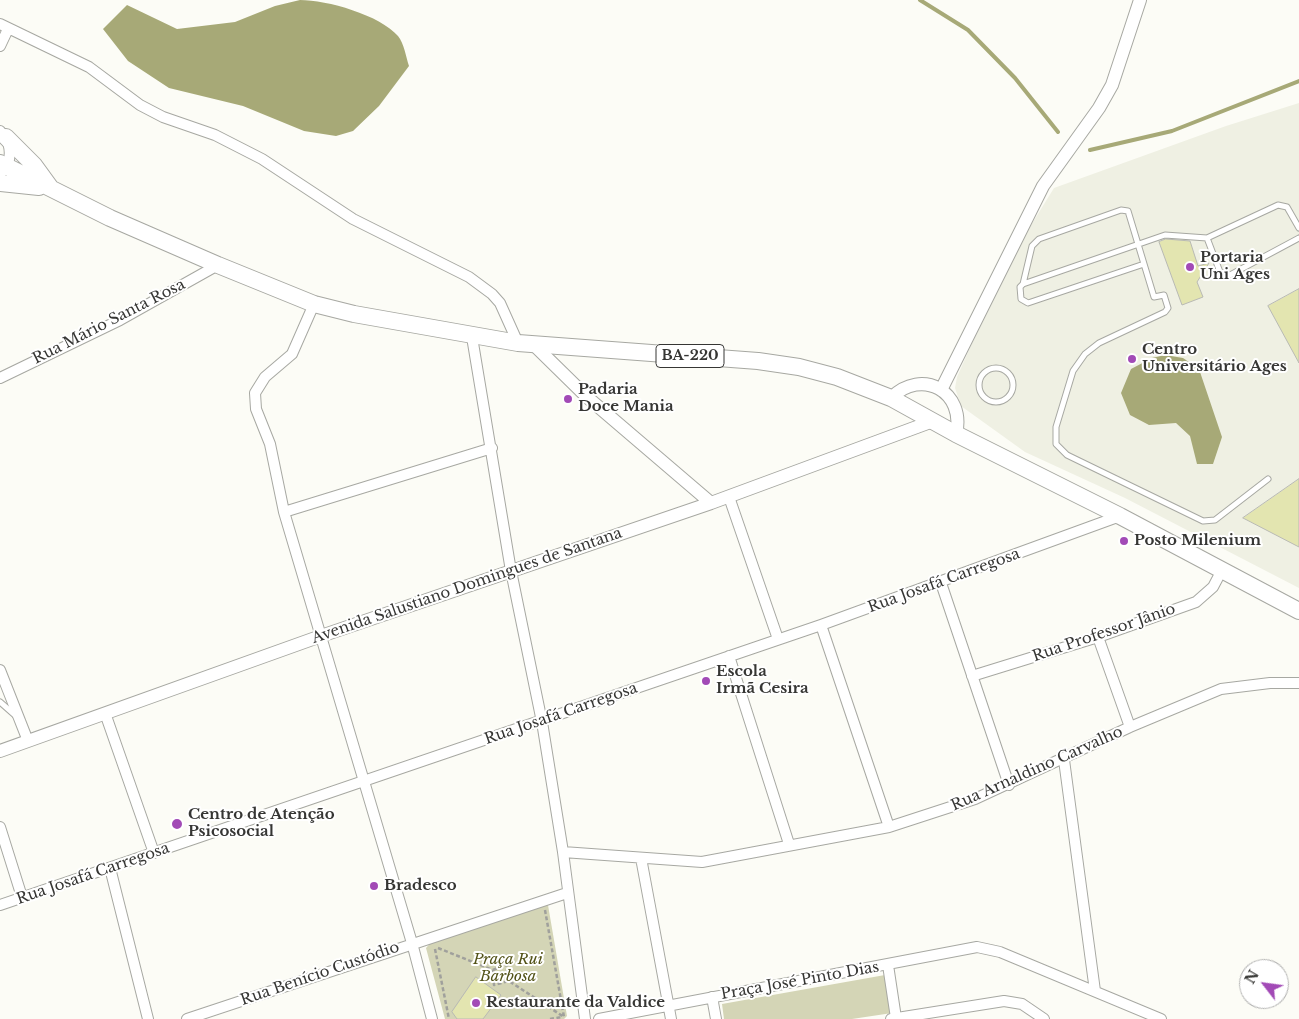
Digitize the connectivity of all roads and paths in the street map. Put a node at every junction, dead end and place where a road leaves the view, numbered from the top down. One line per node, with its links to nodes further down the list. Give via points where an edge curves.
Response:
1 (1140, 0): 20 (street, via 1112,85 1042,186)
2 (4, 27): 3 (street); 17 (street, via 89,67 140,105 163,117 215,136 262,159 353,219 469,277 500,303)
3 (0, 46)
4 (3, 134): 5 (street, via 10,149); 7 (main road, via 34,165)
5 (2, 168): 7 (main road, BA-220)
6 (0, 183): 7 (main road)
7 (52, 189): 13 (main road, BA-220)
8 (1299, 228): 9 (lane, via 1287,207 1278,205)
9 (1207, 238): 10 (lane, via 1220,272 1230,275); 11 (lane, via 1168,234)
10 (1299, 238)
11 (1138, 244): 12 (lane); 14 (lane); 14 (lane, via 1130,213 1121,210 1039,239 1032,246)
12 (1144, 264): 14 (lane, via 1028,303 1022,299 1020,287); 25 (lane, via 1154,297 1164,295 1167,310 1099,343 1085,354 1074,371 1062,408 1056,427 1056,444 1067,455 1202,520 1215,520)
13 (218, 265): 15 (main road, BA-220); 18 (street, Rua Mário Santa Rosa, via 120,320)
14 (1023, 284)
15 (314, 304): 16 (main road, BA-220); 28 (street, via 292,354 264,377 255,393 256,409 270,444)
16 (472, 337): 17 (main road, BA-220); 24 (street)
17 (525, 344): 21 (main road, BA-220, via 758,361 799,367 837,377); 27 (street)
18 (0, 378)
19 (1013, 389): 19 (lane, via 1013,379 1003,369 989,369 980,380 982,394 989,400 1004,400)
20 (941, 390): 21 (street, via 919,384 904,388); 23 (street, via 949,395 955,406 958,415)
21 (891, 398): 22 (main road, BA-220)
22 (933, 421): 23 (main road, BA-220); 26 (street, Avenida Salustiano Domingues de Santana)
23 (956, 434): 29 (main road, BA-220)
24 (492, 448): 28 (street); 31 (street)
25 (1268, 479)
26 (730, 497): 27 (street, Avenida Salustiano Domingues de Santana); 37 (street)
27 (711, 503): 31 (street, Avenida Salustiano Domingues de Santana)
28 (284, 512): 35 (street)
29 (1120, 516): 30 (main road, BA-220); 32 (street, Rua Josafá Carregosa)
30 (1222, 570): 33 (main road, BA-220); 36 (street, Rua Professor Jânio, via 1213,587 1196,602)
31 (511, 571): 35 (street, Avenida Salustiano Domingues de Santana); 45 (street)
32 (941, 583): 34 (street, Rua Josafá Carregosa); 40 (street)
33 (1299, 610)
34 (821, 625): 37 (street, Rua Josafá Carregosa); 52 (street)
35 (321, 636): 43 (street, Avenida Salustiano Domingues de Santana); 50 (street)
36 (1098, 637): 40 (street, Rua Professor Jânio); 46 (street)
37 (778, 639): 38 (street, Rua Josafá Carregosa)
38 (729, 656): 45 (street, Rua Josafá Carregosa); 54 (street)
39 (0, 670): 44 (street)
40 (972, 676): 51 (street)
41 (1299, 684): 46 (street, Rua Arnaldino Carvalho, via 1270,683 1221,689)
42 (0, 702): 44 (lane)
43 (105, 712): 47 (street, Avenida Salustiano Domingues de Santana); 56 (street)
44 (20, 719): 47 (street)
45 (542, 722): 50 (street, Rua Josafá Carregosa); 55 (street)
46 (1130, 727): 49 (street, Rua Arnaldino Carvalho)
47 (28, 741): 48 (street, Avenida Salustiano Domingues de Santana)
48 (0, 751)
49 (1064, 760): 51 (street, Rua Arnaldino Carvalho); 69 (street)
50 (363, 780): 56 (street, Rua Josafá Carregosa); 63 (street)
51 (1009, 785): 52 (street, Rua Arnaldino Carvalho, via 950,809)
52 (889, 826): 54 (street, Rua Arnaldino Carvalho)
53 (0, 827): 60 (street)
54 (789, 844): 57 (street, Rua Arnaldino Carvalho, via 702,862)
55 (563, 852): 57 (street, Rua Arnaldino Carvalho); 59 (street)
56 (154, 854): 58 (street, Rua Josafá Carregosa)
57 (641, 858): 71 (street)
58 (110, 868): 60 (street, Rua Josafá Carregosa); 74 (street)
59 (568, 893): 63 (street, Rua Benício Custódio); 79 (street)
60 (22, 897): 61 (street, Rua Josafá Carregosa)
61 (0, 905)
62 (536, 912): 73 (path, via 545,910)
63 (412, 943): 72 (street, Rua Benício Custódio); 76 (street)
64 (442, 943): 65 (path)
65 (434, 946): 67 (path); 77 (path)
66 (888, 965): 69 (street, via 977,947 1000,952); 70 (street, Praça José Pinto Dias); 83 (street, Praça José Pinto Dias)
67 (494, 970): 68 (path, via 494,985); 68 (path, via 506,964)
68 (509, 981): 73 (path)
69 (1095, 991): 85 (street)
70 (712, 997): 71 (street, Praça José Pinto Dias); 82 (street, Praça José Pinto Dias)
71 (668, 1005): 80 (street, Praça José Pinto Dias); 81 (street)
72 (200, 1017): 75 (street, Rua Benício Custódio)
73 (564, 1017): 78 (path)
74 (148, 1019)
75 (187, 1019)
76 (432, 1019)
77 (449, 1019)
78 (550, 1019)
79 (585, 1019)
80 (599, 1019)
81 (671, 1019)
82 (716, 1019)
83 (894, 1019): 84 (street, via 1010,1001 1022,1004)
84 (1044, 1019)
85 (1161, 1019)

